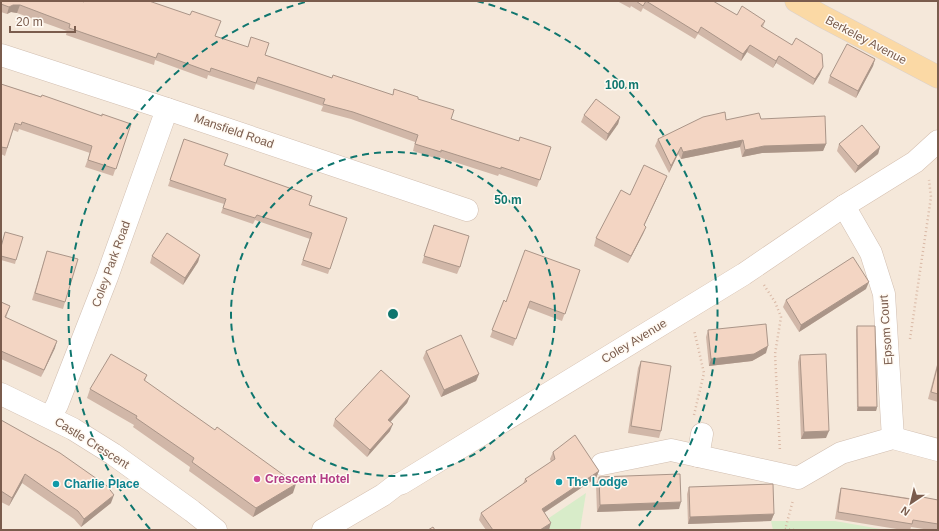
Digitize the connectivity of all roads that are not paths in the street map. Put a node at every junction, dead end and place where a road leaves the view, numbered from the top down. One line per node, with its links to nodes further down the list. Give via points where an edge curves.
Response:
1 (796, 1): 3 (main road, Berkeley Avenue)
2 (1, 55): 4 (street, Mansfield Road)
3 (938, 77)
4 (167, 109): 7 (street, Mansfield Road); 9 (street, Coley Park Road, via 107,277)
5 (932, 147): 6 (street, Coley Avenue, via 915,162)
6 (844, 206): 11 (street, Epsom Court, via 871,253 884,294); 16 (street, Coley Avenue, via 754,268)
7 (467, 210)
8 (1, 394): 9 (street, Castle Crescent)
9 (50, 417): 15 (street, Castle Crescent, via 113,454)
10 (702, 434): 13 (street)
11 (893, 438): 12 (street); 13 (street, via 841,453 798,478)
12 (938, 450)
13 (698, 456): 14 (street, via 672,450)
14 (602, 464)
15 (216, 530)
16 (323, 530)

